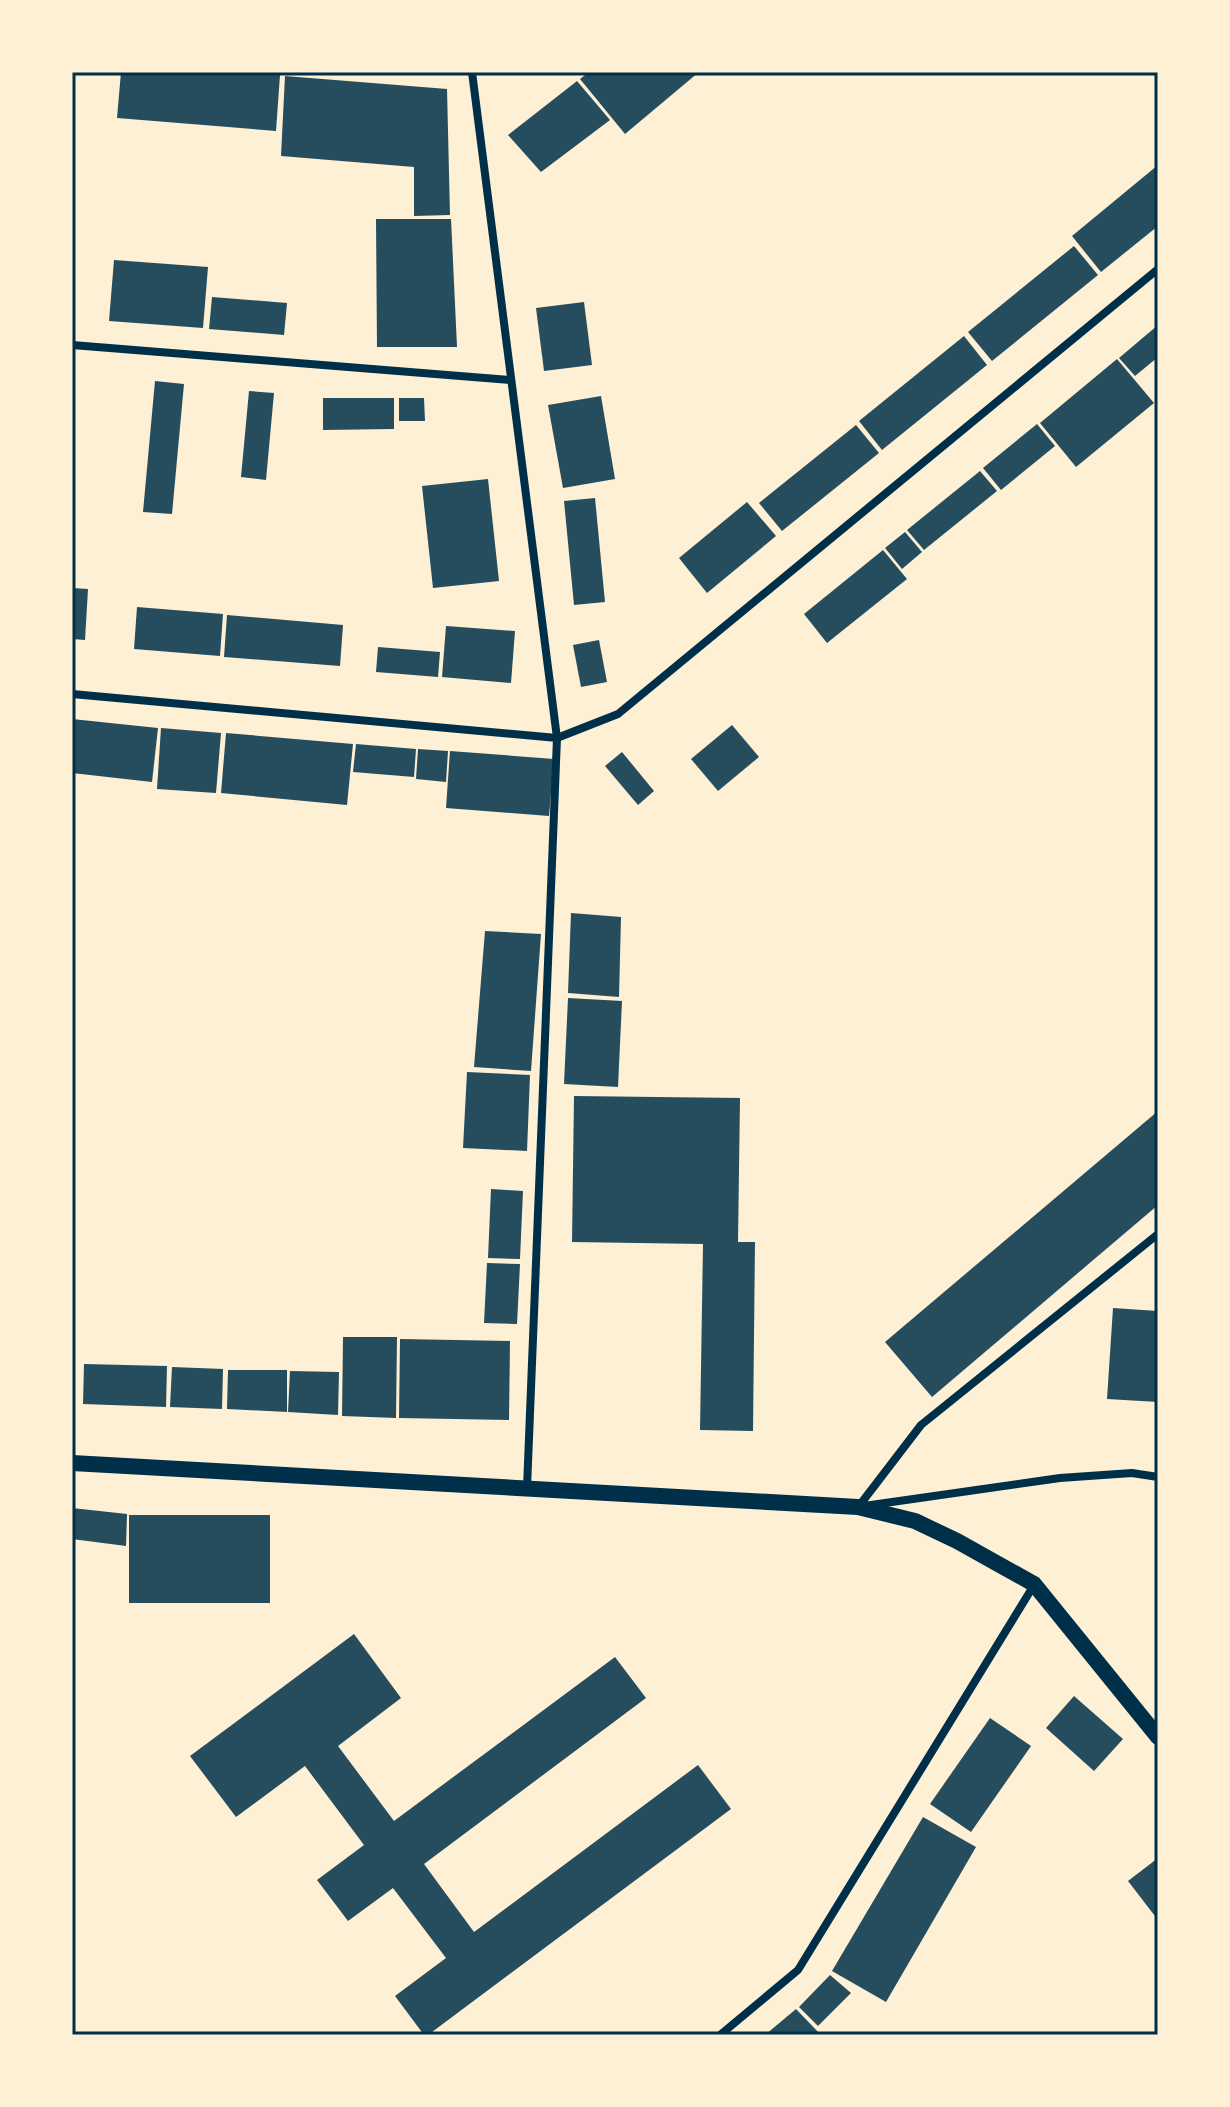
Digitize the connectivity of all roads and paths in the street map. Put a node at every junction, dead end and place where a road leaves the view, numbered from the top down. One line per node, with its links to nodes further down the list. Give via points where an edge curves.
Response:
1 (472, 72): 4 (street)
2 (1158, 269): 6 (street, via 618,714)
3 (72, 345): 4 (street)
4 (511, 380): 6 (street)
5 (72, 694): 6 (street)
6 (557, 738): 10 (street)
7 (1158, 1234): 11 (street, via 921,1425)
8 (72, 1463): 10 (main road)
9 (1158, 1477): 11 (street, via 1132,1473 1060,1478)
10 (527, 1488): 11 (main road)
11 (858, 1507): 12 (main road, via 915,1521)
12 (1034, 1584): 13 (main road); 14 (street, via 798,1970)
13 (1158, 1737)
14 (720, 2035)

